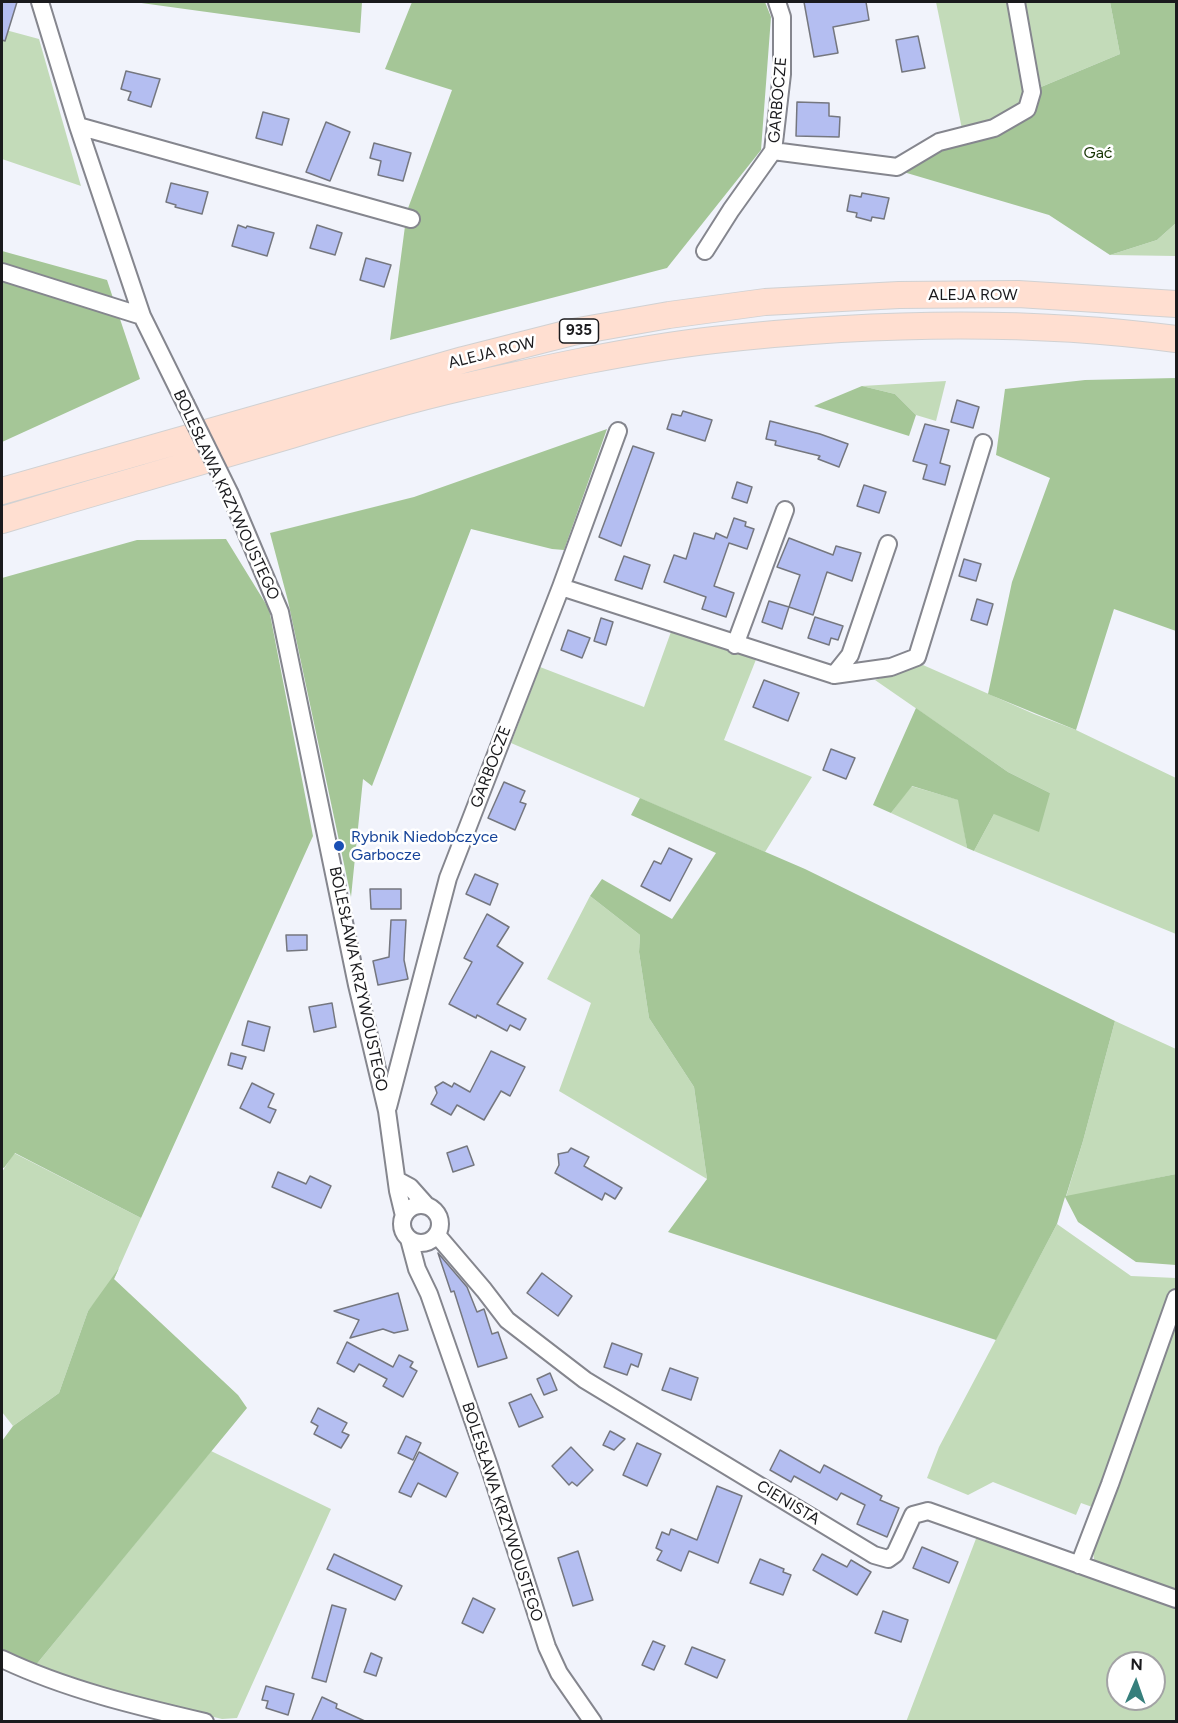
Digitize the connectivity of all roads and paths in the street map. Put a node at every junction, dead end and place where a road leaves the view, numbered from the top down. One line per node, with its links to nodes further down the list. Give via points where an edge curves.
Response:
1 (40, 2): 4 (street, BOLESŁAWA KRZYWOUSTEGO)
2 (777, 2): 5 (street, GARBOCZE, via 782,17 782,74)
3 (1016, 2): 5 (street, via 1032,92 1027,109 994,128 939,142 897,167)
4 (78, 126): 6 (street); 10 (street, BOLESŁAWA KRZYWOUSTEGO)
5 (773, 151): 7 (street, GARBOCZE)
6 (411, 219)
7 (705, 251)
8 (2, 272): 10 (street)
9 (1176, 304): 14 (main road, ALEJA ROW / 935, via 1018,294 898,295 765,302 669,315 573,332 463,360)
10 (142, 316): 21 (street, BOLESŁAWA KRZYWOUSTEGO, bridge, via 230,494 279,612)
11 (1176, 339): 16 (main road, ALEJA ROW / 935, via 1132,333 969,326 856,329 712,340 458,388)
12 (618, 431): 18 (street, GARBOCZE)
13 (983, 443): 20 (street, via 917,657 891,667)
14 (2, 491)
15 (785, 510): 19 (street)
16 (2, 520)
17 (888, 544): 20 (street, via 850,655)
18 (561, 587): 19 (street); 21 (street, GARBOCZE, via 448,878)
19 (735, 645): 20 (street)
20 (834, 675)
21 (387, 1111): 22 (street, BOLESŁAWA KRZYWOUSTEGO)
22 (397, 1180): 23 (street, via 410,1187); 24 (street, BOLESŁAWA KRZYWOUSTEGO)
23 (426, 1205): 24 (street, via 413,1207); 26 (street, via 439,1217 440,1230)
24 (404, 1216): 25 (street, via 403,1228)
25 (409, 1239): 26 (street, via 418,1243); 27 (street, BOLESŁAWA KRZYWOUSTEGO)
26 (432, 1239): 27 (street, BOLESŁAWA KRZYWOUSTEGO, via 425,1257); 29 (street, CIENISTA, via 507,1320 585,1380 874,1555 888,1559 895,1554 913,1515 928,1511)
27 (429, 1294): 33 (street, BOLESŁAWA KRZYWOUSTEGO, via 547,1647 559,1673)
28 (1176, 1298): 29 (street, via 1110,1484)
29 (1087, 1568): 30 (street, CIENISTA)
30 (1176, 1599)
31 (2, 1659): 32 (street, via 35,1675)
32 (205, 1722)
33 (593, 1722)

